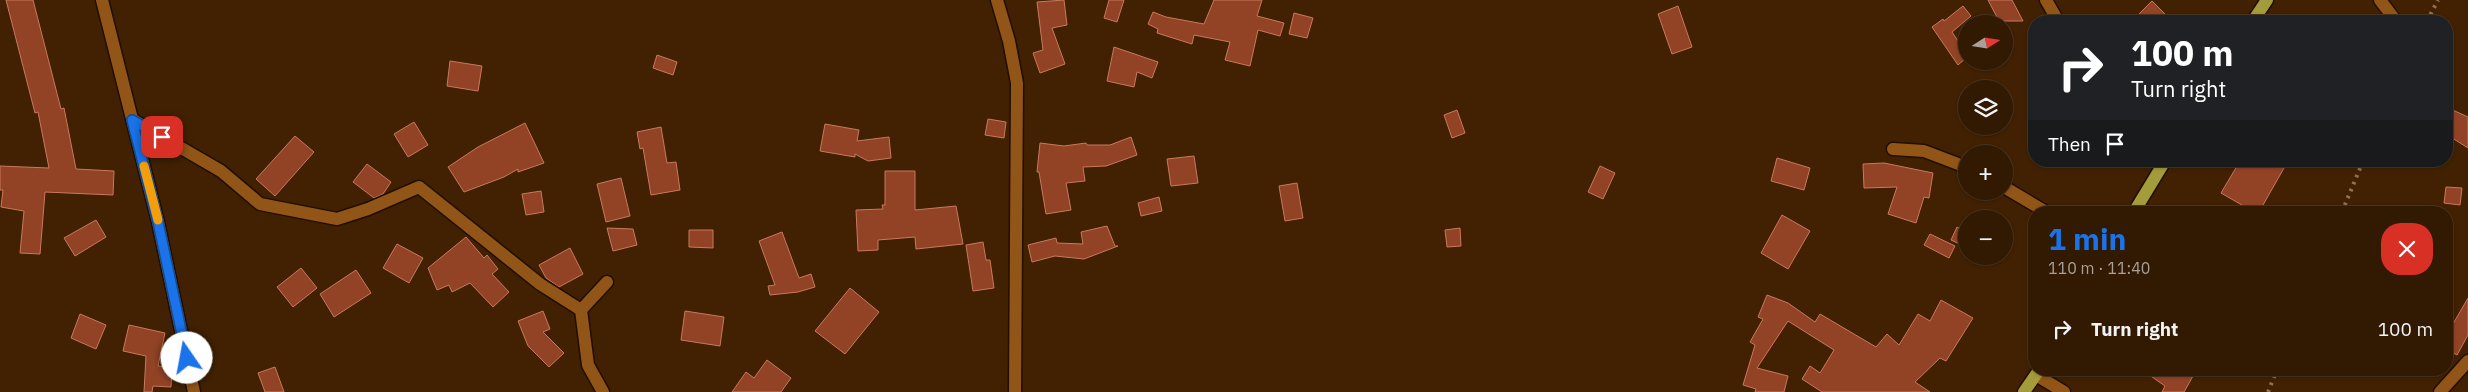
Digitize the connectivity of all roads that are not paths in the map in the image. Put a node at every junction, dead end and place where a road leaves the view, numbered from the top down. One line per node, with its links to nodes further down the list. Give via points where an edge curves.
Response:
1 (102, 0): 9 (street)
2 (997, 0): 23 (street, via 1017,83)
3 (2046, 0): 6 (street)
4 (2267, 0): 7 (main road)
5 (2380, 0): 8 (street)
6 (2055, 15)
7 (2257, 15)
8 (2391, 15)
9 (132, 120): 17 (street, via 221,171 260,204 336,219 420,188 540,284); 21 (street, via 158,222)
10 (1893, 149): 11 (street, via 1924,151)
11 (1958, 164)
12 (2161, 167): 15 (main road)
13 (2013, 192): 14 (street)
14 (2036, 206)
15 (2138, 206)
16 (606, 282): 17 (street)
17 (581, 310): 22 (street, via 588,365)
18 (2468, 360): 26 (street)
19 (2034, 376): 24 (main road)
20 (2042, 376): 25 (street)
21 (194, 392)
22 (603, 392)
23 (1015, 392)
24 (2024, 392)
25 (2064, 392)
26 (2440, 392)

